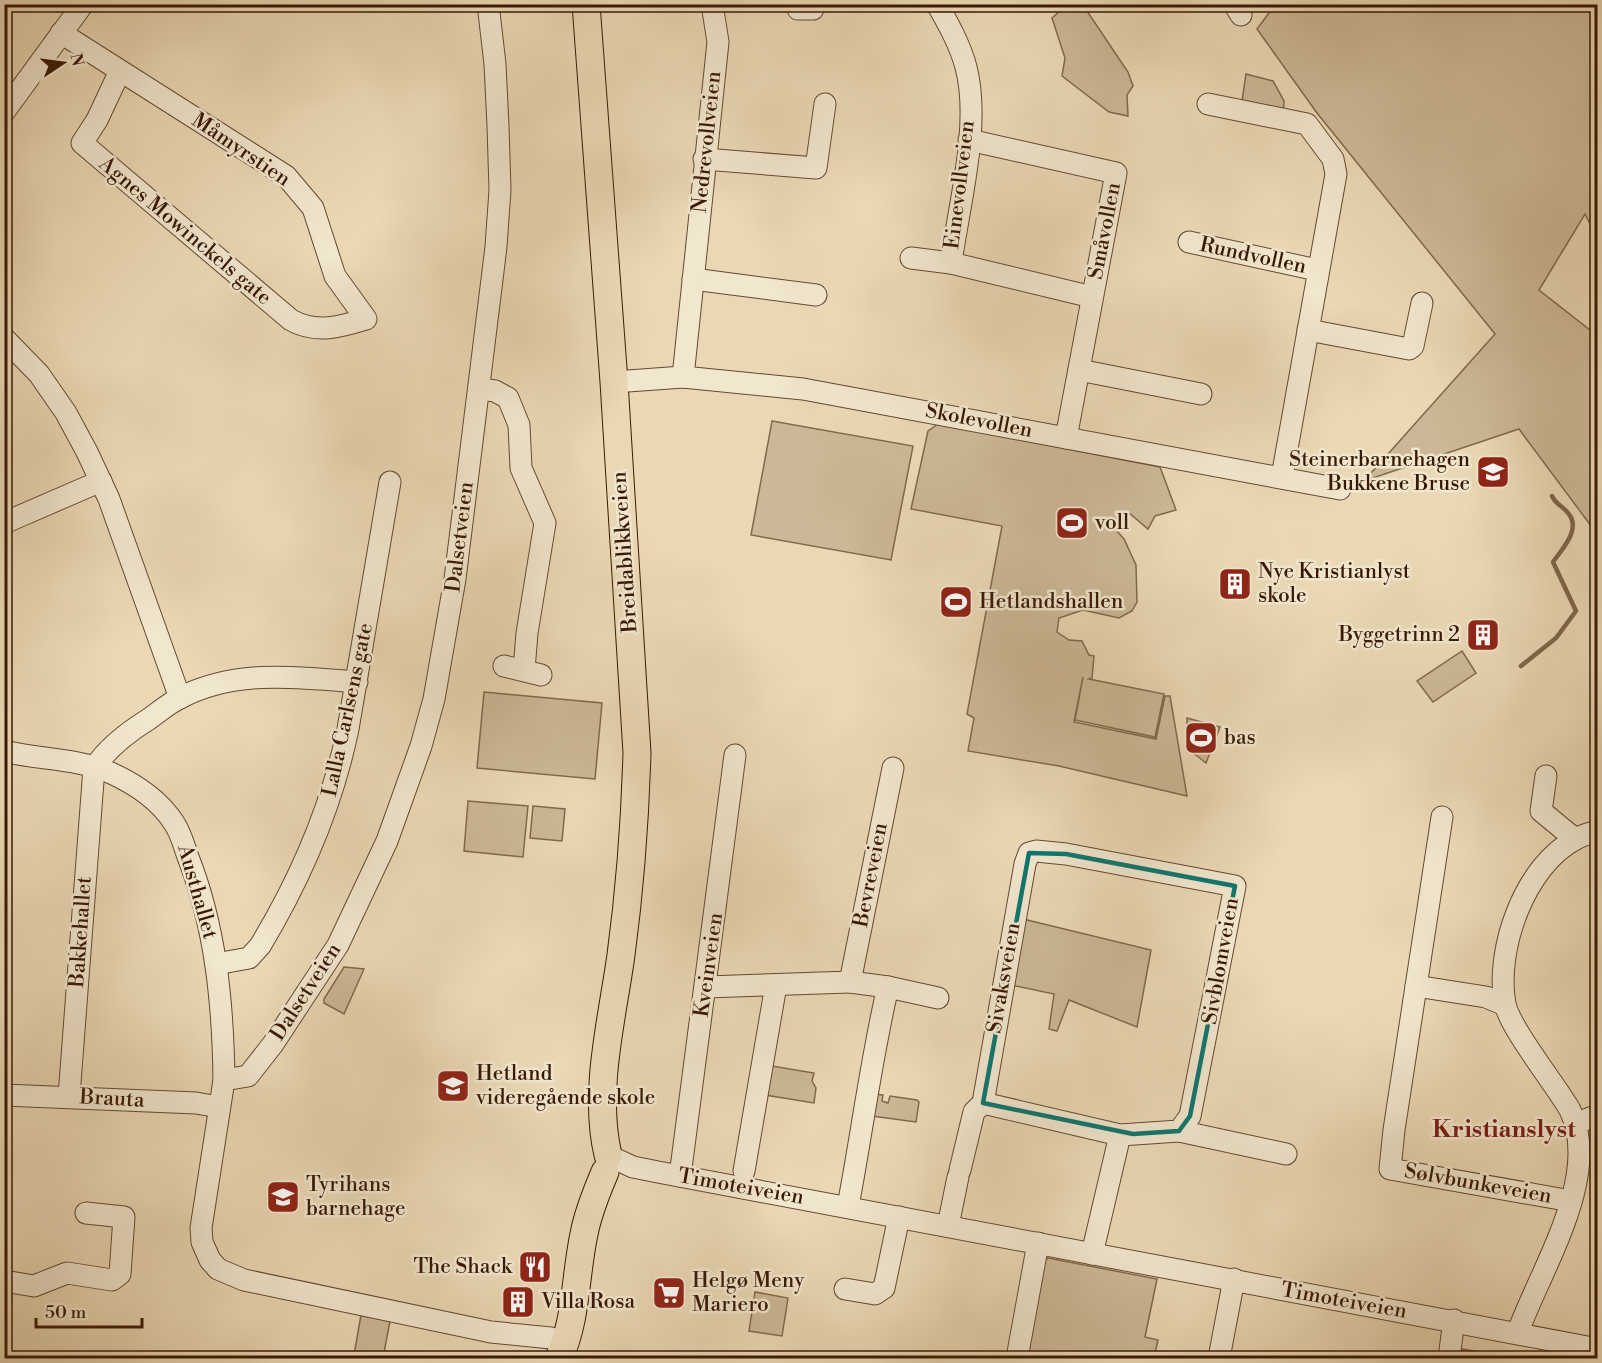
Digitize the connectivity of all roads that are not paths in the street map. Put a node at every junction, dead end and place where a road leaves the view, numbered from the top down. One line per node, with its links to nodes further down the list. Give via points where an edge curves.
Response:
1 (83, 4): 6 (street)
2 (488, 4): 27 (street, Dalsetveien, via 495,64 500,190)
3 (586, 4): 26 (main road, Breidablikkveien)
4 (712, 4): 12 (street, Nedrevollveien, via 718,42)
5 (938, 4): 11 (street, Einevollveien, via 959,45 966,69)
6 (61, 33): 7 (street, Måmyrstien); 8 (street)
7 (120, 71): 21 (street, Måmyrstien, via 286,176 313,208 335,276); 21 (street, Agnes Mowinckels gate, via 82,143 291,320 314,330)
8 (7, 102)
9 (825, 104): 12 (street, via 816,168)
10 (1208, 104): 16 (street, Rundvollen, via 1307,124 1324,144 1336,174)
11 (969, 140): 15 (street, Einevollveien); 19 (street, Småvollen, via 1116,173)
12 (705, 159): 17 (street, Nedrevollveien)
13 (1189, 242): 16 (street, Rundvollen)
14 (911, 258): 15 (street, Einevollveien)
15 (951, 263): 19 (street, Einevollveien)
16 (1317, 270): 22 (street, Rundvollen)
17 (693, 279): 18 (street); 25 (street, Nedrevollveien)
18 (816, 294)
19 (1092, 297): 24 (street, Småvollen)
20 (1422, 303): 22 (street, via 1413,346 1409,349)
21 (366, 319)
22 (1308, 330): 30 (street, Rundvollen)
23 (4, 338): 31 (street, via 39,374 66,412)
24 (1079, 370): 28 (street); 29 (street, Småvollen)
25 (683, 377): 26 (street, Skolevollen); 29 (street, Skolevollen, via 803,388)
26 (614, 382): 65 (main road, Breidablikkveien, via 637,753 624,933 601,1098)
27 (480, 389): 35 (street, via 508,398 519,425 521,468 545,523); 55 (street, Dalsetveien, via 444,654 421,746 387,841 338,945 273,1044 248,1076)
28 (1201, 394)
29 (1066, 438): 30 (street, Skolevollen)
30 (1282, 477): 33 (street, Skolevollen)
31 (101, 481): 34 (street); 37 (street)
32 (390, 482): 36 (street, Lalla Carlsens gate)
33 (1340, 489)
34 (4, 524)
35 (523, 670)
36 (357, 682): 37 (street, via 257,677 227,681); 47 (street, Lalla Carlsens gate, via 331,799 300,872 260,946 249,958)
37 (180, 698): 40 (street, via 126,735)
38 (4, 751): 40 (street, Austhallet)
39 (735, 755): 51 (street, Kveinveien)
40 (94, 768): 47 (street, Austhallet, via 142,791 175,824 196,876); 56 (street, Bakkehallet)
41 (893, 768): 48 (street, Bevreveien)
42 (1546, 776): 45 (street, via 1540,811)
43 (1442, 817): 50 (street, Sølvbunkeveien)
44 (1598, 831): 45 (street)
45 (1575, 839): 54 (street, via 1544,866 1511,927 1506,949)
46 (1029, 853): 58 (street, Sivaksveien); 62 (street, Sivblomveien, via 1066,854 1234,886 1199,1080 1190,1116)
47 (216, 964): 55 (street, Austhallet)
48 (850, 982): 49 (street); 52 (street)
49 (776, 985): 51 (street); 66 (street)
50 (1416, 986): 54 (street, via 1486,997); 68 (street, Sølvbunkeveien, via 1390,1169)
51 (706, 987): 67 (street, Kveinveien)
52 (888, 987): 53 (street); 69 (street)
53 (938, 998)
54 (1505, 1005): 61 (street)
55 (224, 1080): 59 (street)
56 (69, 1096): 57 (street, Brauta); 59 (street, Brauta)
57 (5, 1100)
58 (983, 1103): 63 (street); 72 (street, Sivaksveien, via 974,1112)
59 (219, 1107): 81 (street, via 201,1228 206,1254 218,1269 266,1286 523,1337 551,1338)
60 (1598, 1116): 61 (street)
61 (1576, 1123): 68 (street, via 1580,1167)
62 (1179, 1131): 63 (street); 64 (street)
63 (1120, 1135): 74 (street)
64 (1286, 1154)
65 (602, 1163): 67 (street, Timoteiveien); 81 (main road, Breidablikkveien, via 582,1202 584,1234 574,1313)
66 (744, 1171)
67 (680, 1176): 69 (street, Timoteiveien)
68 (1571, 1201): 79 (street)
69 (848, 1206): 71 (street, Timoteiveien)
70 (86, 1213): 76 (street, via 124,1217 120,1274 112,1280 68,1273 34,1286)
71 (899, 1217): 72 (street, Timoteiveien); 77 (street, via 884,1288 875,1294)
72 (948, 1226): 73 (street, Timoteiveien)
73 (1038, 1243): 74 (street, Timoteiveien); 82 (street)
74 (1092, 1254): 75 (street, Timoteiveien)
75 (1234, 1279): 78 (street, Timoteiveien); 83 (street)
76 (4, 1281)
77 (845, 1289)
78 (1454, 1320): 79 (street, Timoteiveien); 84 (street)
79 (1518, 1332): 80 (street, Timoteiveien)
80 (1598, 1349)
81 (560, 1355)
82 (1017, 1359)
83 (1219, 1359)
84 (1449, 1359)

